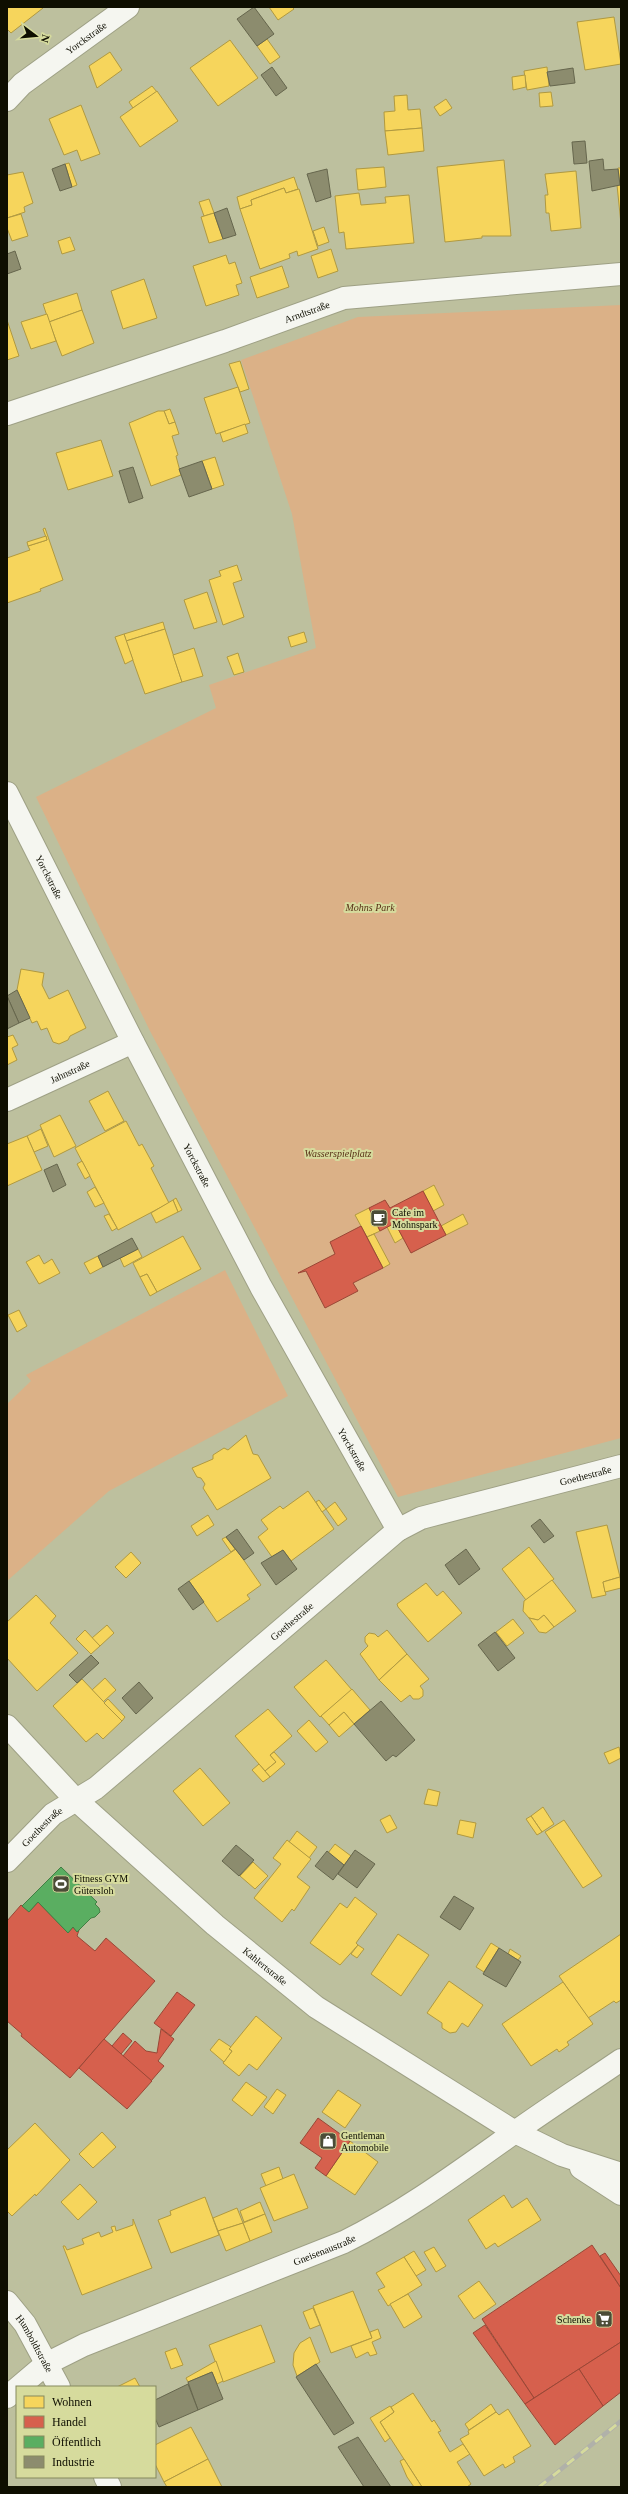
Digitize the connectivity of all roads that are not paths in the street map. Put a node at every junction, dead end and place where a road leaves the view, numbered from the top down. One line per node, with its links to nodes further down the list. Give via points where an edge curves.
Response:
1 (128, 7): 2 (street, Yorckstraße, via 22,84)
2 (7, 100)
3 (621, 274): 4 (street, Arndtstraße, via 344,298)
4 (7, 414)
5 (7, 793): 6 (street, Yorckstraße)
6 (133, 1042): 7 (street, Jahnstraße); 9 (street, Yorckstraße, via 260,1287)
7 (7, 1100)
8 (621, 1466): 9 (street, Goethestraße, via 422,1518)
9 (398, 1530): 11 (street, Goethestraße, via 96,1788)
10 (7, 1726): 11 (street, Kahlertstraße)
11 (75, 1799): 12 (street, Goethestraße, via 53,1814); 14 (street, Kahlertstraße, via 215,1925 316,2007)
12 (7, 1860)
13 (621, 2060): 14 (street, Gneisenaustraße)
14 (515, 2132): 15 (street, Kahlertstraße); 19 (street, Gneisenaustraße, via 479,2159 369,2230 84,2345)
15 (562, 2155): 16 (street, Kahlertstraße); 17 (street, Kahlertstraße)
16 (621, 2174)
17 (621, 2194)
18 (7, 2302): 19 (street, Humboldtstraße, via 25,2324)
19 (46, 2364): 20 (street, Gneisenaustraße); 21 (street, Humboldtstraße)
20 (20, 2386)
21 (57, 2386)
22 (16, 2389): 23 (street, Gneisenaustraße)
23 (7, 2397)
24 (106, 2478): 25 (street)
25 (110, 2487)

